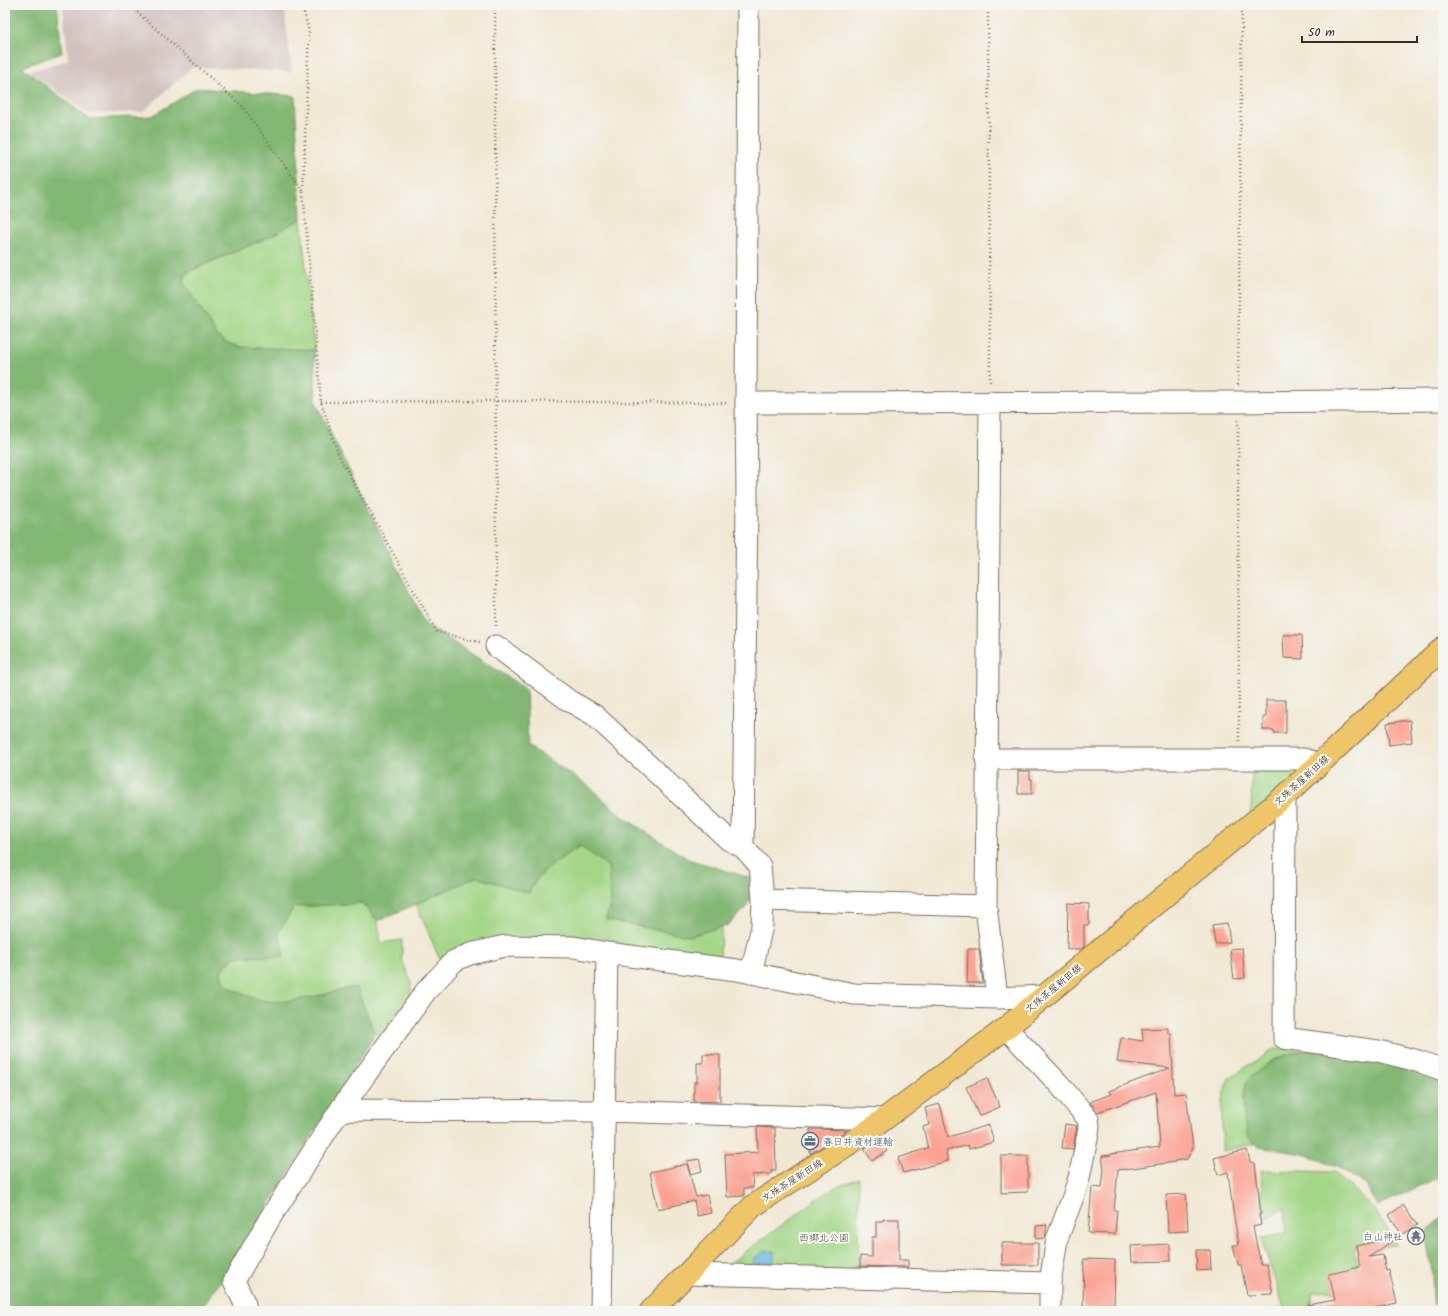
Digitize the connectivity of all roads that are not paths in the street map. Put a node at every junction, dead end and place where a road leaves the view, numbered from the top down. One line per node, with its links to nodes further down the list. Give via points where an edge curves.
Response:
1 (748, 5): 4 (street)
2 (1443, 400): 3 (street)
3 (990, 402): 4 (street); 7 (street)
4 (746, 403): 10 (street)
5 (496, 646): 10 (street, via 568,700 594,715 728,840)
6 (1443, 648): 8 (main road, 文殊茶屋新田線)
7 (986, 759): 8 (street, via 1304,759); 12 (street)
8 (1320, 764): 9 (main road, 文殊茶屋新田線)
9 (1285, 796): 15 (main road, 文殊茶屋新田線); 18 (street, via 1284,1038 1378,1051 1418,1060)
10 (743, 847): 11 (street, via 760,866)
11 (763, 900): 12 (street); 14 (street, via 762,926)
12 (986, 906): 16 (street)
13 (607, 953): 14 (street); 19 (street, via 574,947 505,946 470,954 454,961 426,991); 20 (street)
14 (751, 973): 16 (street, via 854,994)
15 (1043, 996): 16 (street); 17 (main road, 文殊茶屋新田線)
16 (997, 998)
17 (1006, 1028): 21 (main road, 文殊茶屋新田線); 23 (street, via 1088,1119 1088,1134 1079,1178 1057,1239)
18 (1443, 1070)
19 (340, 1110): 20 (street); 24 (street, via 270,1218 234,1281 245,1304)
20 (605, 1111): 21 (street); 25 (street)
21 (885, 1119): 22 (main road, 文殊茶屋新田線, via 753,1206)
22 (688, 1274): 23 (street, via 830,1273); 26 (main road, 文殊茶屋新田線)
23 (1050, 1283): 27 (street)
24 (245, 1311)
25 (601, 1311)
26 (651, 1311)
27 (1050, 1311)

